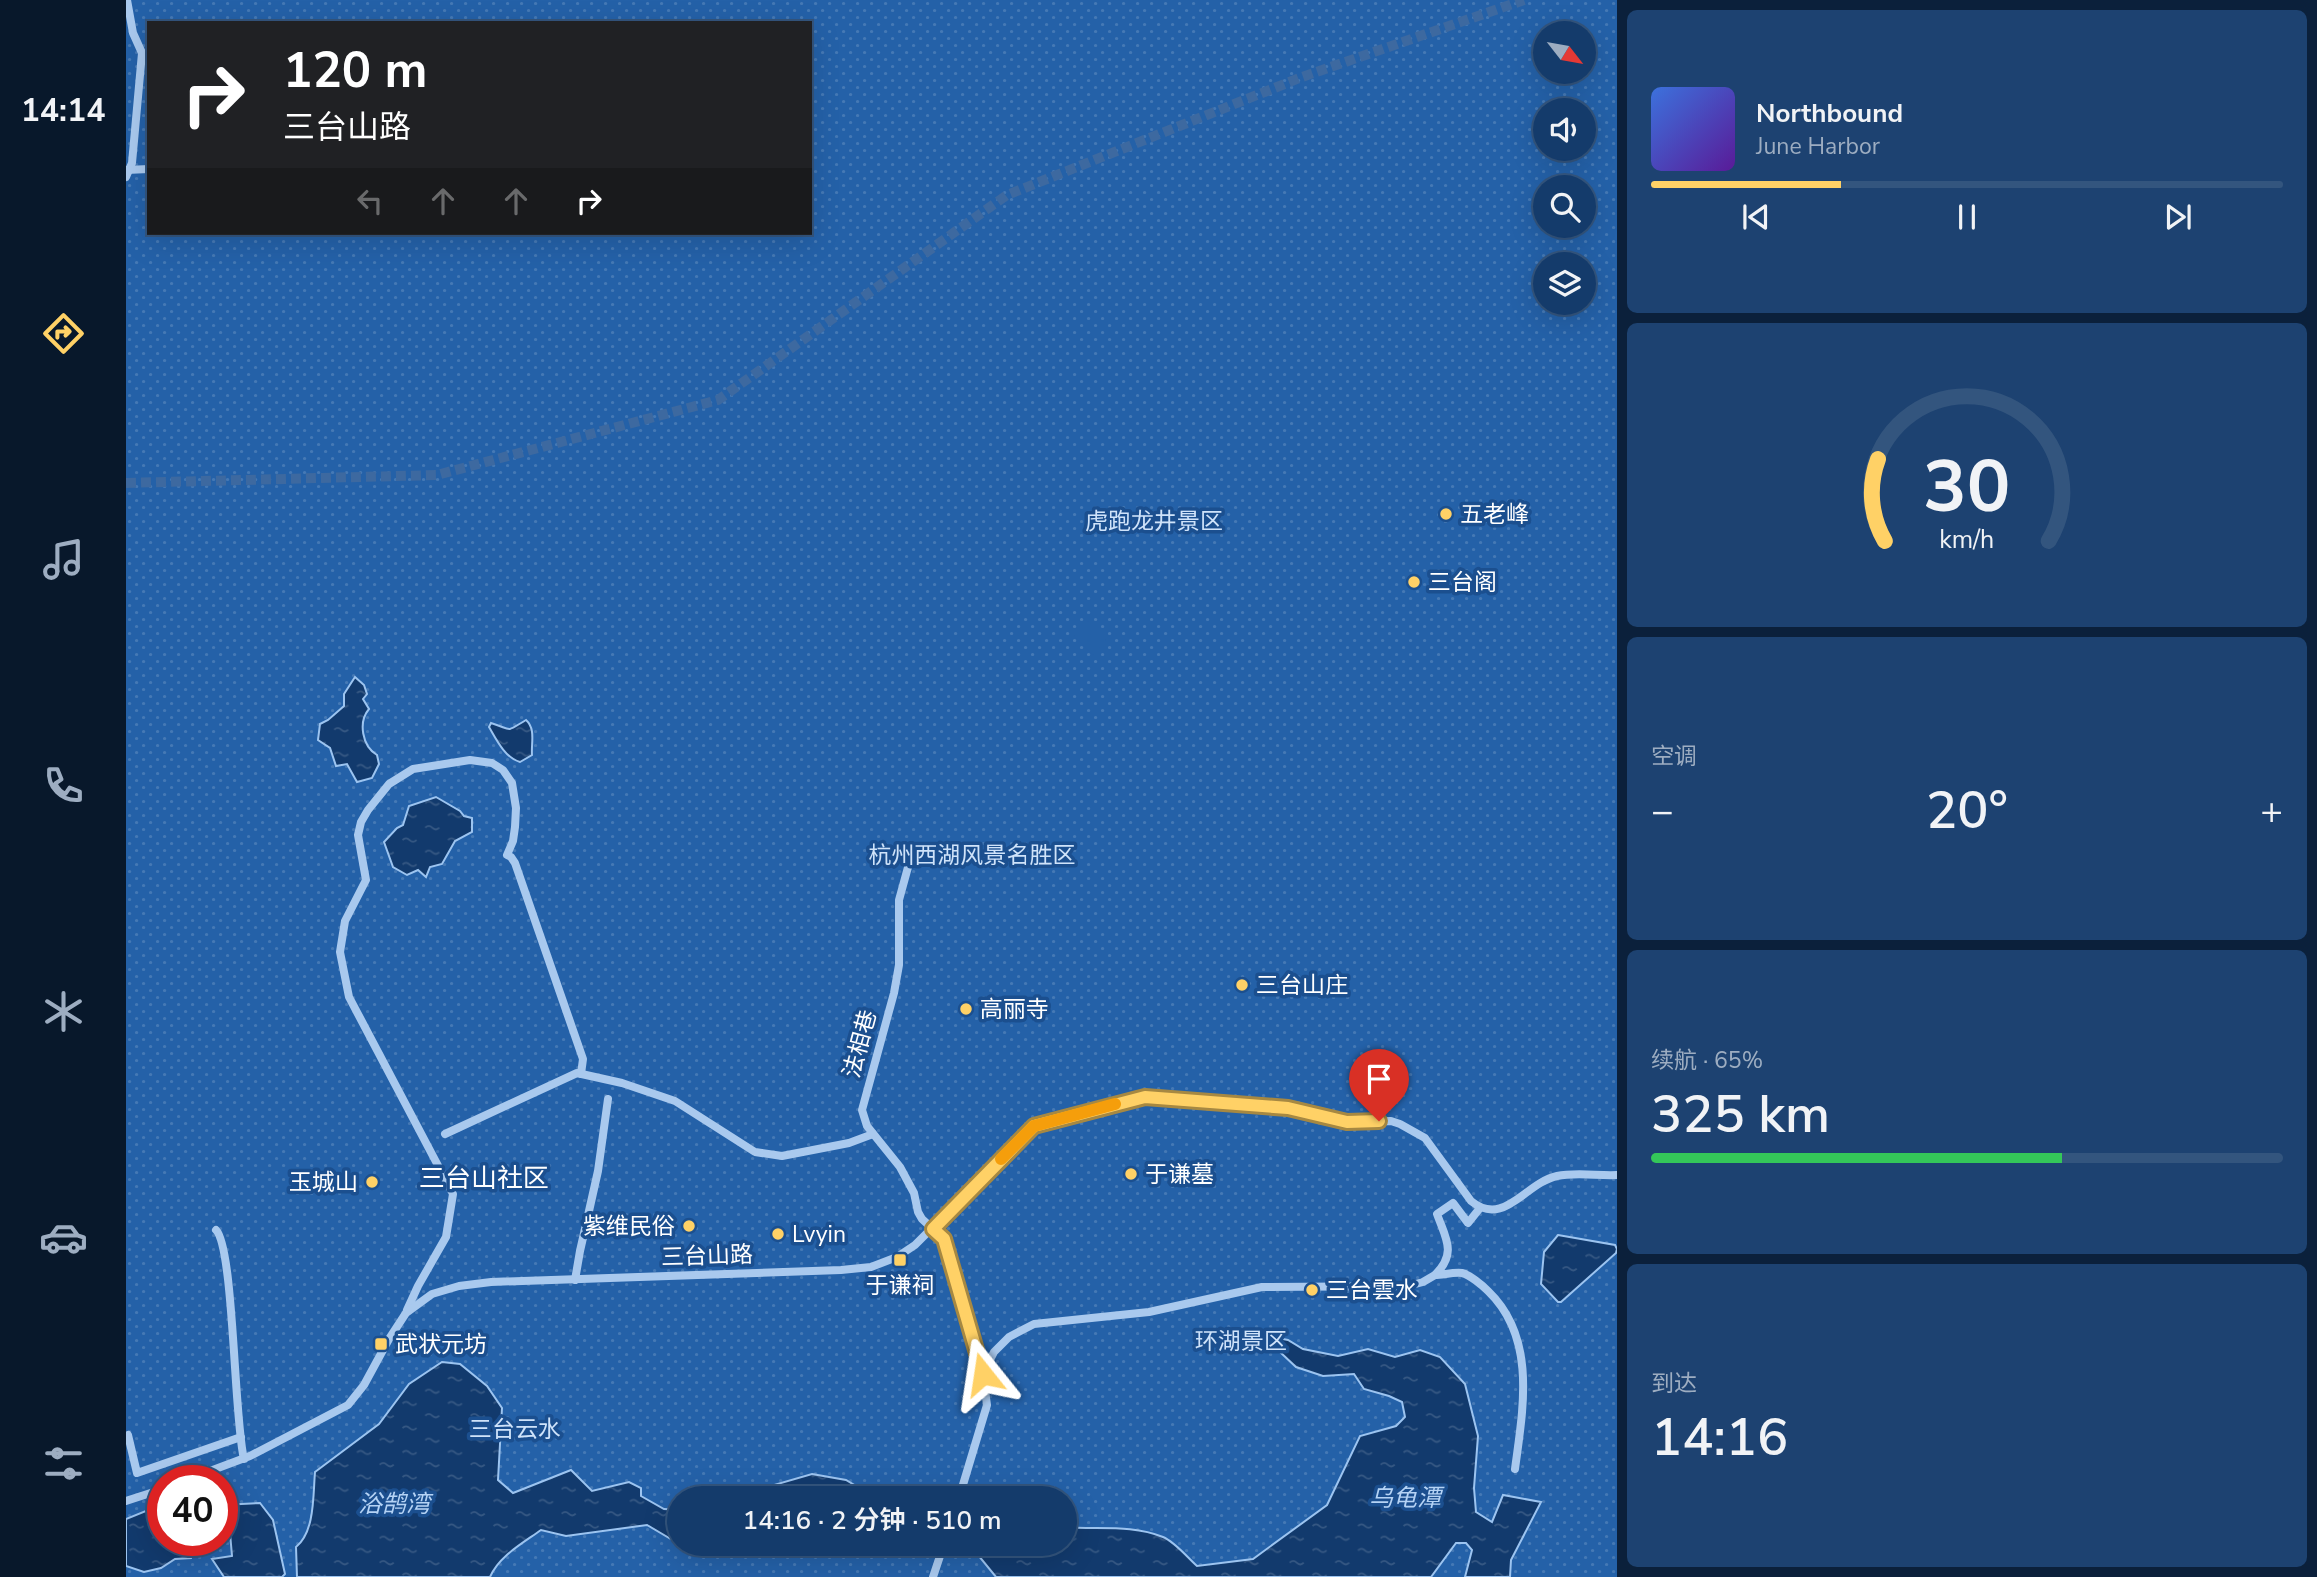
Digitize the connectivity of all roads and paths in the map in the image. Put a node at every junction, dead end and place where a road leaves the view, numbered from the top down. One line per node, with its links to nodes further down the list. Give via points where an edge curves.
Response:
1 (128, 0): 3 (street, via 133,33 142,53)
2 (147, 169): 3 (street)
3 (128, 172)
4 (913, 849): 8 (street, 法相巷, via 899,900 894,993 862,1110)
5 (581, 1074): 7 (street); 8 (street, via 675,1101 755,1152 782,1156); 15 (street, via 579,1047 515,863 507,855 515,817 512,783 492,763 470,760 412,769 389,783 361,822 358,835 366,880 345,921 340,952 349,997 453,1194 446,1237)
6 (608, 1099): 14 (street)
7 (445, 1134)
8 (873, 1134): 11 (street, 法相巷, via 900,1167 918,1212)
9 (1617, 1175): 10 (street, via 1559,1175 1507,1206 1490,1211)
10 (1480, 1208): 11 (street, 三台山路, via 1425,1138 1391,1121 1347,1122 1288,1108 1145,1097 1034,1126); 13 (street, via 1468,1223 1453,1203 1437,1213 1449,1246 1443,1267)
11 (933, 1229): 14 (street, 三台山路, via 897,1257 871,1266); 16 (street, 法相巷, via 944,1239)
12 (216, 1230): 18 (street, via 222,1236 228,1280)
13 (1435, 1275): 16 (street, via 1409,1286 1262,1287 1149,1312 1034,1324 1009,1337 994,1352); 21 (street, via 1464,1273 1499,1302 1513,1323 1524,1390)
14 (575, 1280): 15 (street, 三台山路, via 459,1286 432,1294)
15 (406, 1312): 19 (street, 三台山路, via 348,1405)
16 (983, 1374): 22 (street, 法相巷, via 987,1405)
17 (126, 1436): 18 (street, via 137,1473)
18 (241, 1437): 19 (street)
19 (244, 1459): 20 (street, 三台山路)
20 (227, 1465)
21 (1515, 1469)
22 (963, 1486)
23 (147, 1494): 24 (street)
24 (126, 1501)
25 (940, 1556): 26 (street)
26 (933, 1577)

